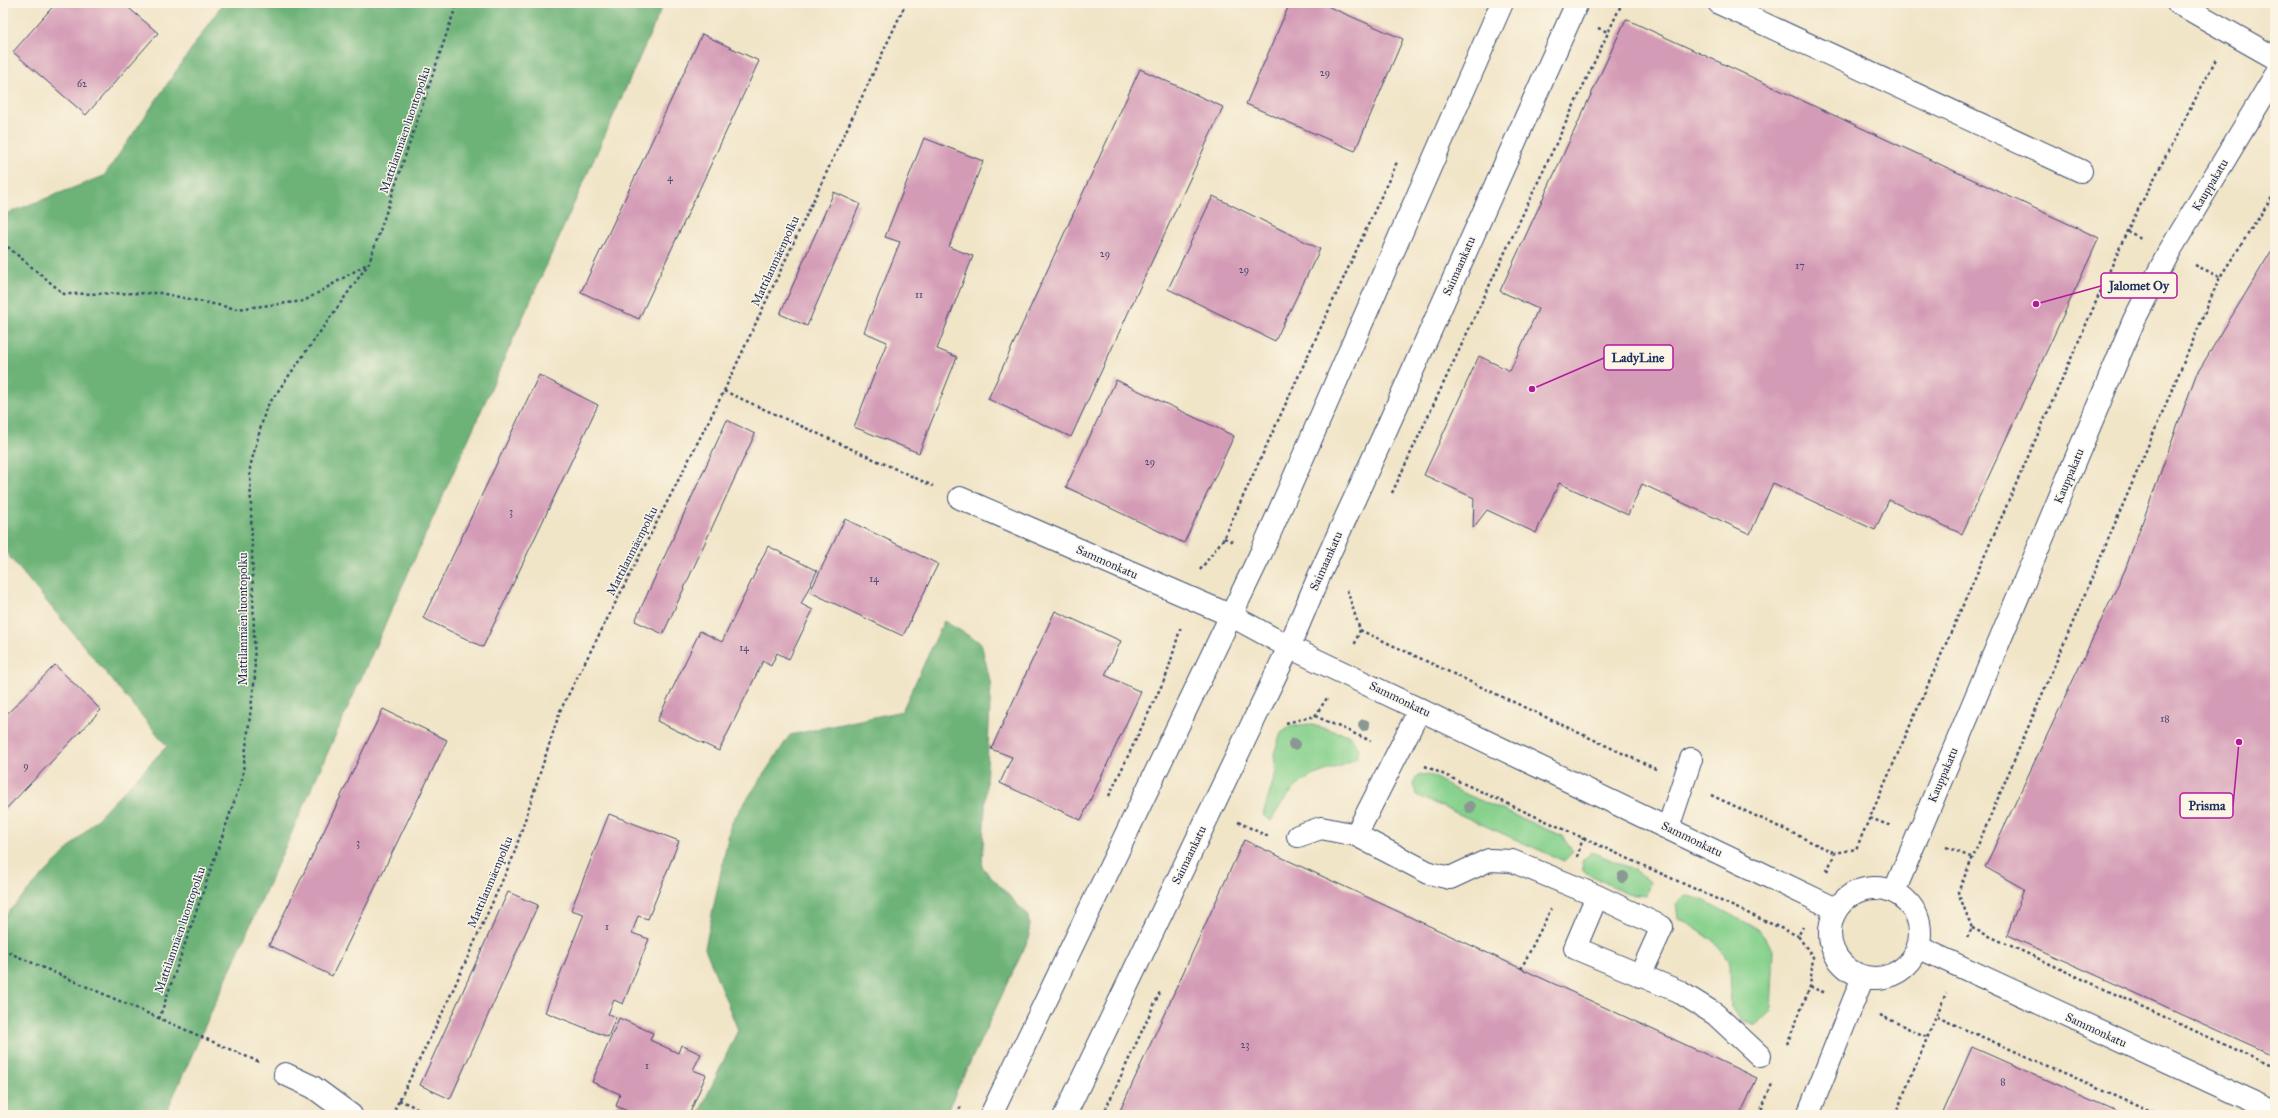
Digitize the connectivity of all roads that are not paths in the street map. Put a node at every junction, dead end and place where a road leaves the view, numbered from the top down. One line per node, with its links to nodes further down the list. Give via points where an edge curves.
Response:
1 (1502, 3): 9 (street)
2 (1577, 3): 10 (street, Saimaankatu)
3 (1719, 3): 7 (street)
4 (2178, 3): 5 (street)
5 (2275, 58)
6 (2275, 76): 16 (street, Kauppakatu, via 2169,252 2134,320)
7 (2081, 171)
8 (960, 498): 9 (street, Sammonkatu)
9 (1232, 616): 10 (street, Sammonkatu); 26 (street)
10 (1289, 647): 11 (street, Sammonkatu); 27 (street, Saimaankatu)
11 (1420, 709): 13 (street, Sammonkatu); 14 (street)
12 (1691, 759): 13 (street)
13 (1668, 828): 18 (street, Sammonkatu)
14 (1356, 835): 15 (street, via 1321,828); 17 (street, via 1429,873 1450,878 1489,860 1512,861)
15 (1298, 836)
16 (1894, 892): 18 (street, via 1873,888 1856,892); 19 (street, via 1906,900 1918,918)
17 (1597, 896): 20 (street, via 1662,927); 20 (street, via 1575,948)
18 (1836, 909): 21 (street, via 1831,921 1830,937 1834,953 1845,968)
19 (1918, 947): 21 (street, via 1909,964 1894,974 1878,979); 24 (street, Sammonkatu)
20 (1640, 976): 22 (street, via 1678,991 1715,1014)
21 (1863, 977): 28 (street)
22 (1760, 1056)
23 (285, 1074): 25 (street, via 313,1087)
24 (2275, 1112)
25 (351, 1115)
26 (991, 1115)
27 (1065, 1115)
28 (1808, 1115)

